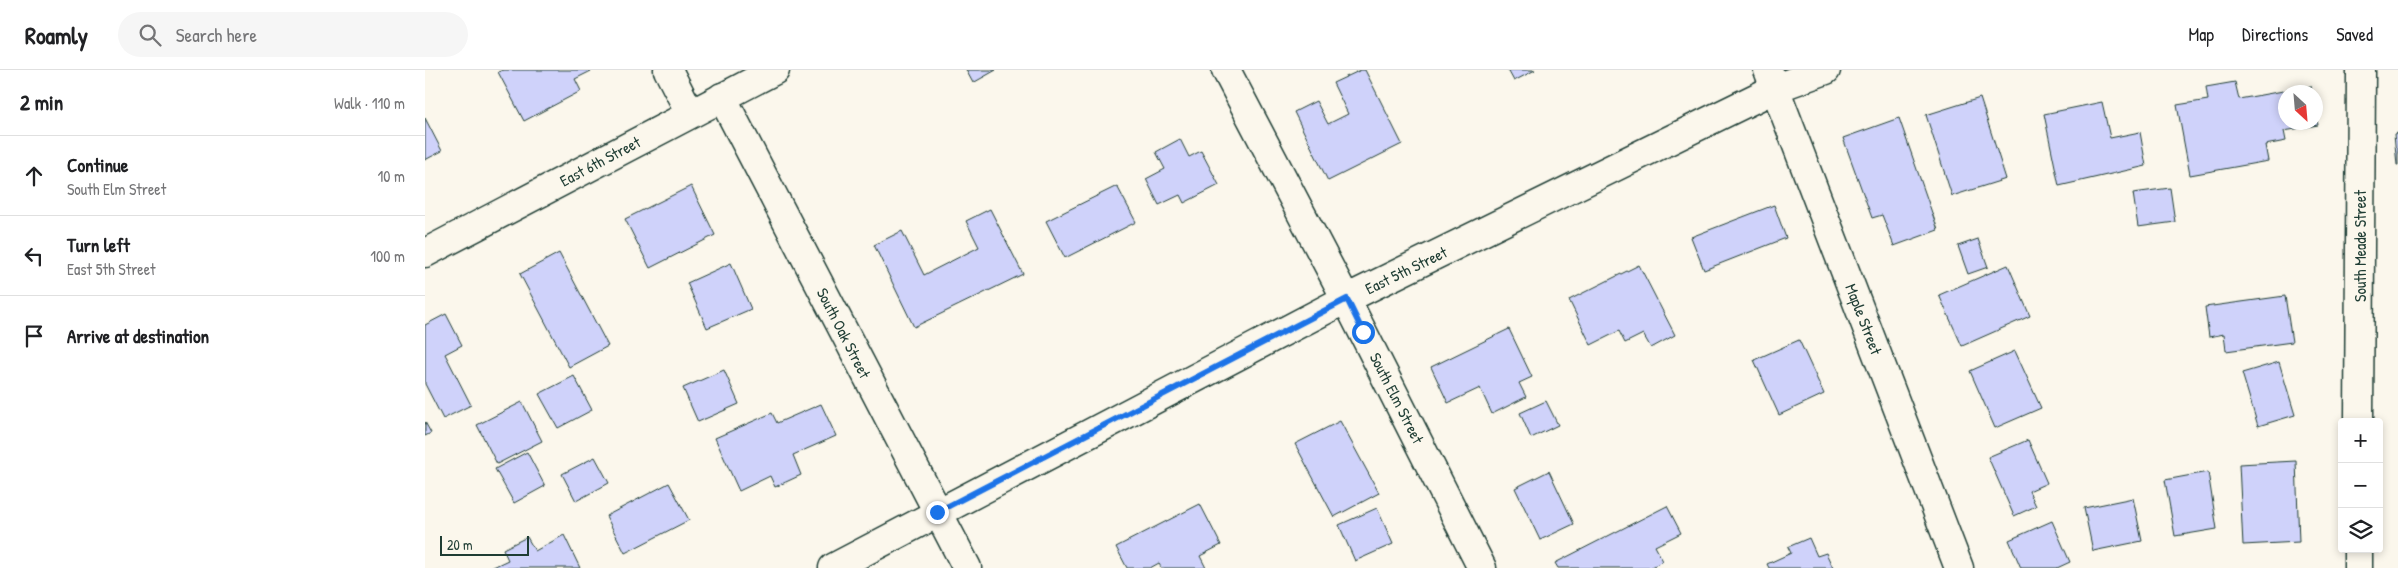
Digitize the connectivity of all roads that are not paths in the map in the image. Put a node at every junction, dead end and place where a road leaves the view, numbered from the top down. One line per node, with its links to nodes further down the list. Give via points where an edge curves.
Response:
1 (668, 70): 8 (street)
2 (775, 70): 7 (street, East 6th Street)
3 (1226, 70): 10 (street, South Elm Street)
4 (1825, 70): 6 (street, East 5th Street)
5 (2361, 70): 11 (street, South Meade Street)
6 (1772, 79): 10 (street, East 5th Street); 17 (street, Maple Street)
7 (722, 97): 8 (street, East 6th Street); 12 (street, South Oak Street)
8 (690, 113): 9 (street, East 6th Street)
9 (425, 253)
10 (1347, 299): 12 (street, East 5th Street); 16 (street, South Elm Street)
11 (2359, 418)
12 (937, 512): 14 (street, East 5th Street); 15 (street, South Oak Street)
13 (2358, 553): 18 (street)
14 (833, 568)
15 (967, 568)
16 (1482, 568)
17 (1959, 568)
18 (2358, 568)

